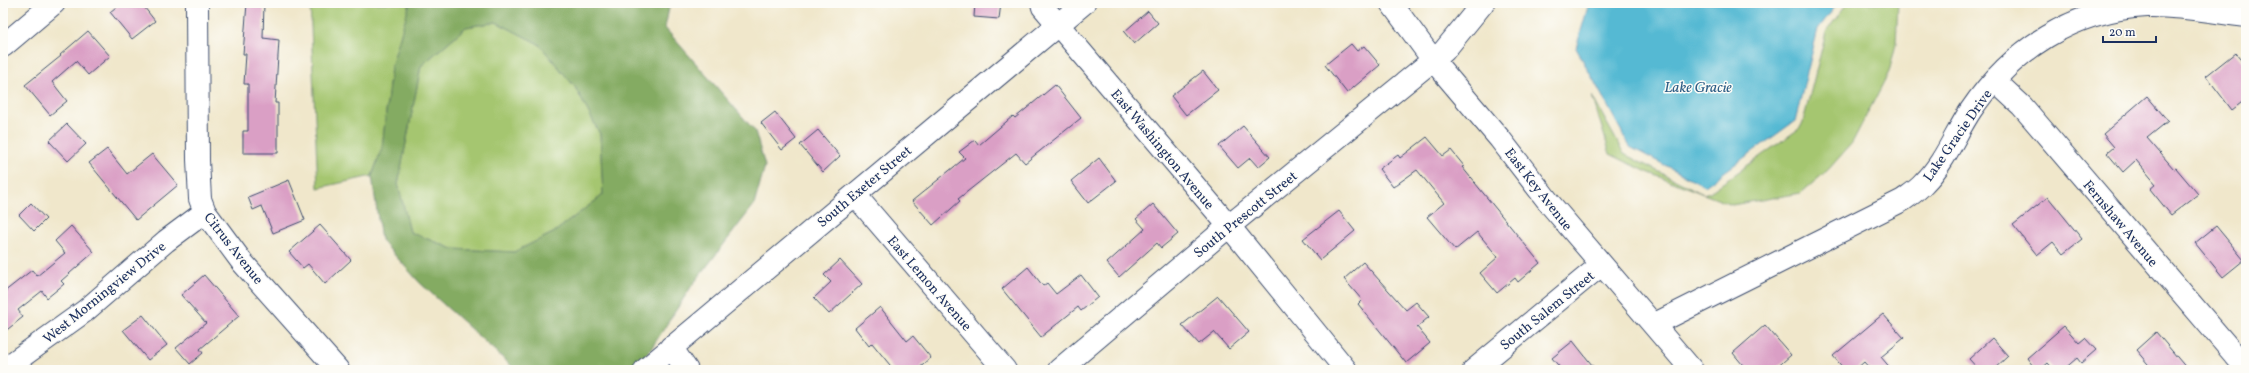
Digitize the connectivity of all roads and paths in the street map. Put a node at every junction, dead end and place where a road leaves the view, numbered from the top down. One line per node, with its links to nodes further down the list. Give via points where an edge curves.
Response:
1 (54, 3): 9 (street)
2 (197, 3): 13 (street, Citrus Avenue, via 198,160 200,199)
3 (1042, 3): 8 (street, East Washington Avenue)
4 (1084, 3): 8 (street, South Exeter Street)
5 (1391, 3): 10 (street, East Key Avenue)
6 (1483, 3): 10 (street, via 1462,31)
7 (2246, 16): 11 (street, Lake Gracie Drive, via 2147,6 2084,19 2051,33 2012,62)
8 (1057, 24): 12 (street, South Exeter Street); 14 (street, East Washington Avenue)
9 (3, 46)
10 (1433, 60): 14 (street, South Prescott Street); 15 (street, East Key Avenue)
11 (1995, 81): 16 (street, Lake Gracie Drive, via 1971,110 1939,165 1924,184 1903,200); 18 (street, Fernshaw Avenue, via 2022,106)
12 (855, 195): 17 (street, South Exeter Street); 23 (street, East Lemon Avenue)
13 (205, 212): 19 (street, West Morningview Drive, via 166,241 85,311); 20 (street, Citrus Avenue, via 242,262)
14 (1229, 226): 24 (street, South Prescott Street); 25 (street, East Washington Avenue)
15 (1601, 265): 16 (street, East Key Avenue); 26 (street, South Salem Street)
16 (1655, 324): 27 (street, East Key Avenue)
17 (671, 347): 21 (street, South Exeter Street); 22 (street)
18 (2246, 368)
19 (3, 370)
20 (338, 370)
21 (645, 370)
22 (687, 370)
23 (1005, 370)
24 (1059, 370)
25 (1346, 370)
26 (1474, 370)
27 (1692, 370)

